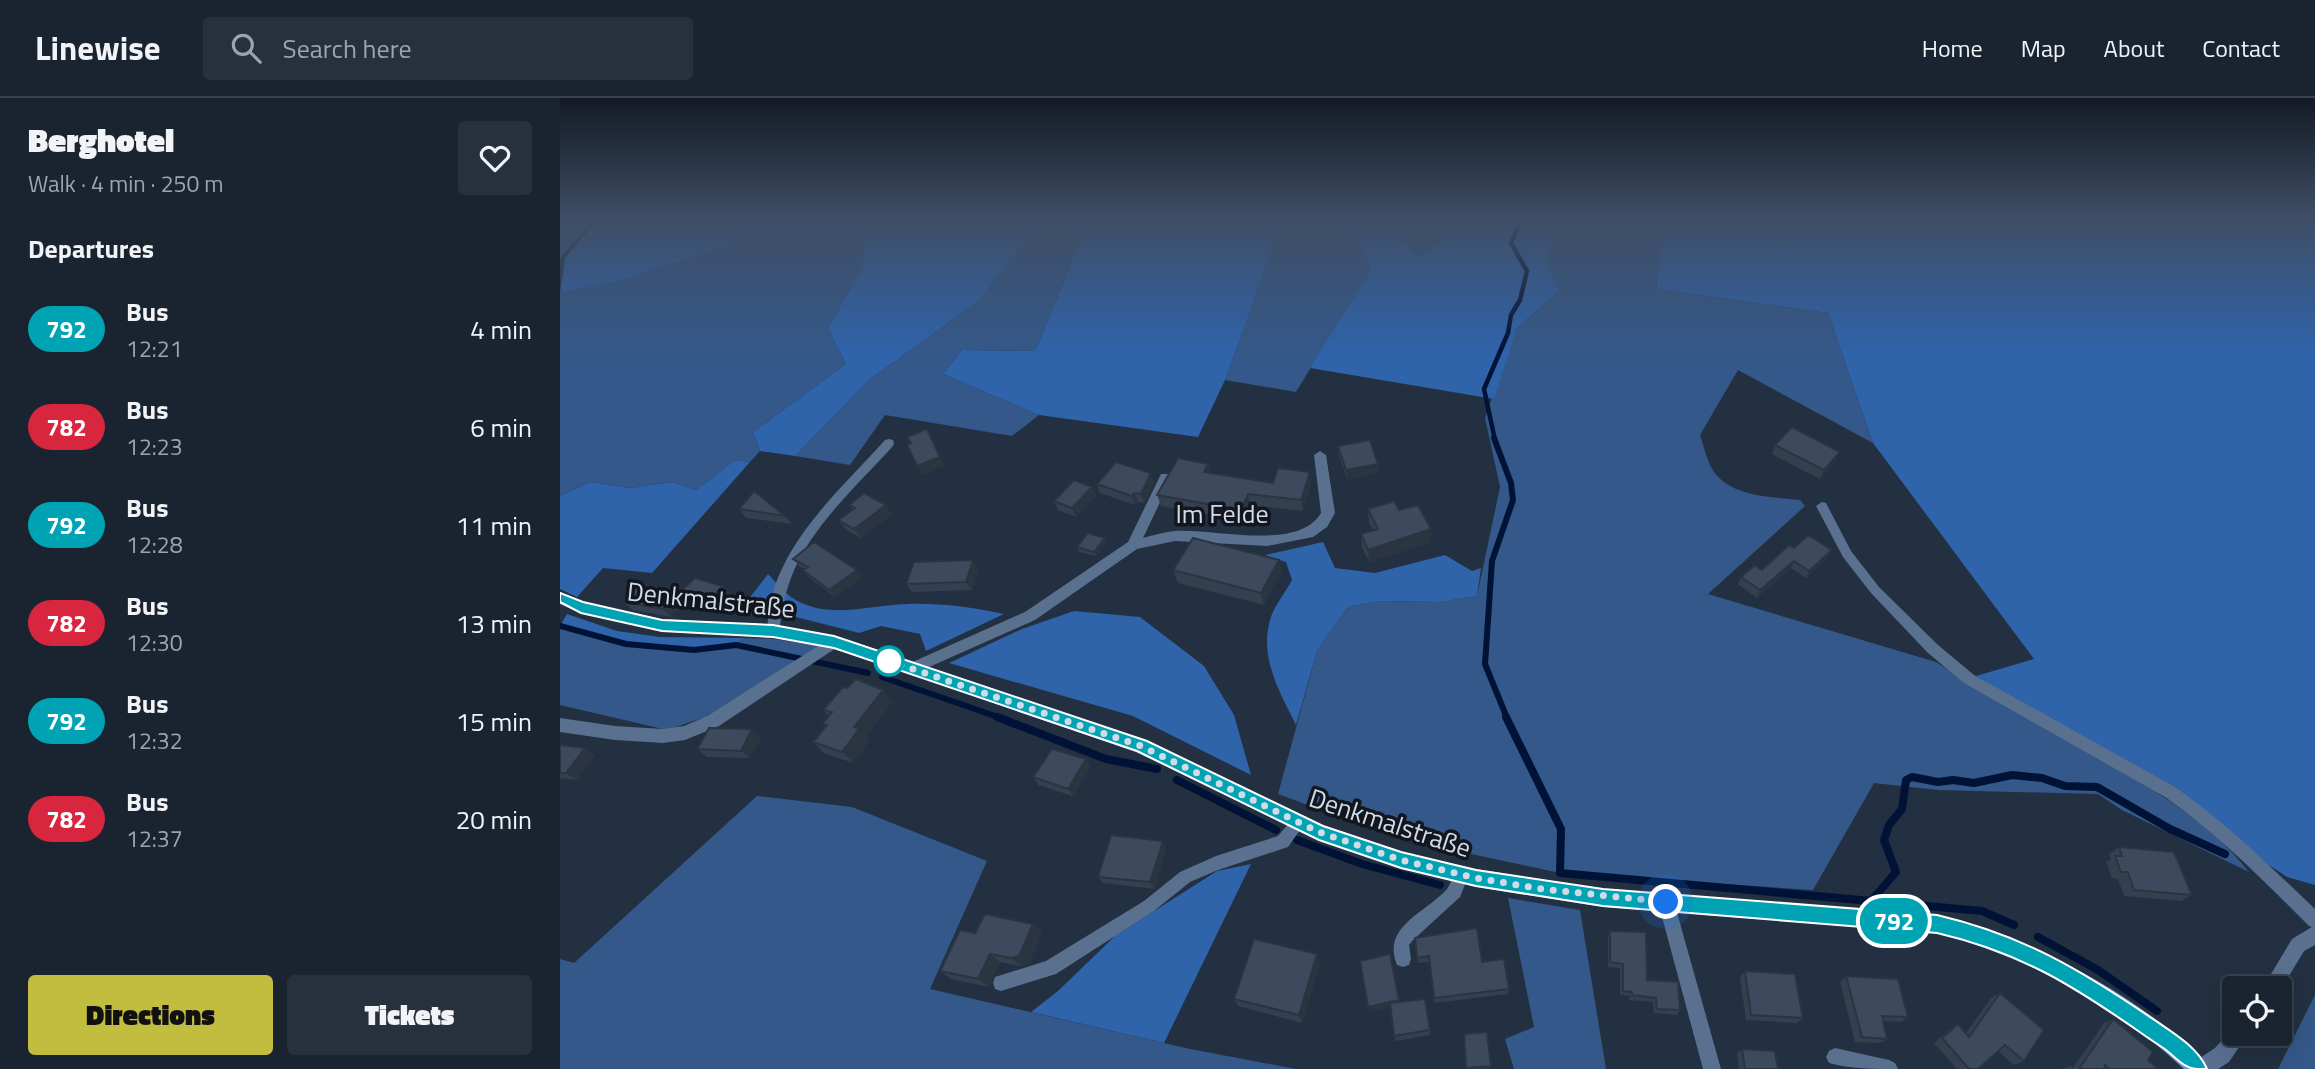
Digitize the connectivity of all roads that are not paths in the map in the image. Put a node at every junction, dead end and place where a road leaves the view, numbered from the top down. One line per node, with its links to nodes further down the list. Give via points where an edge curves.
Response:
1 (889, 443): 7 (lane, via 798,548 774,608)
2 (1320, 455): 5 (street, Im Felde, via 1328,513 1308,533 1267,541 1175,536)
3 (1166, 477): 5 (street, Im Felde)
4 (1822, 506): 14 (lane, via 1847,554 1875,590 1969,680 2170,792 2200,813)
5 (1133, 545): 9 (street, Im Felde, via 1030,616)
6 (560, 598): 7 (main road, Denkmalstraße, via 662,625)
7 (773, 631): 8 (main road, Denkmalstraße)
8 (834, 642): 9 (main road, Denkmalstraße); 10 (street, via 713,721 685,733 615,733)
9 (913, 668): 11 (main road, Denkmalstraße, via 1141,746)
10 (560, 724)
11 (1298, 823): 12 (main road, Denkmalstraße, via 1401,860); 18 (lane, via 1283,842 1185,877 1149,906 1050,968)
12 (1461, 874): 13 (main road, Denkmalstraße, via 1554,891); 16 (lane, via 1455,892 1407,934 1401,943)
13 (1666, 902): 21 (lane); 23 (main road, Denkmalstraße, via 1937,924 1978,934 2037,957 2090,986 2174,1044)
14 (2315, 920)
15 (2315, 934): 17 (street, via 2298,945)
16 (1403, 959)
17 (2279, 976)
18 (1000, 983)
19 (2229, 1046): 23 (street)
20 (1835, 1057): 22 (lane)
21 (1712, 1069)
22 (1889, 1069)
23 (2199, 1069)

